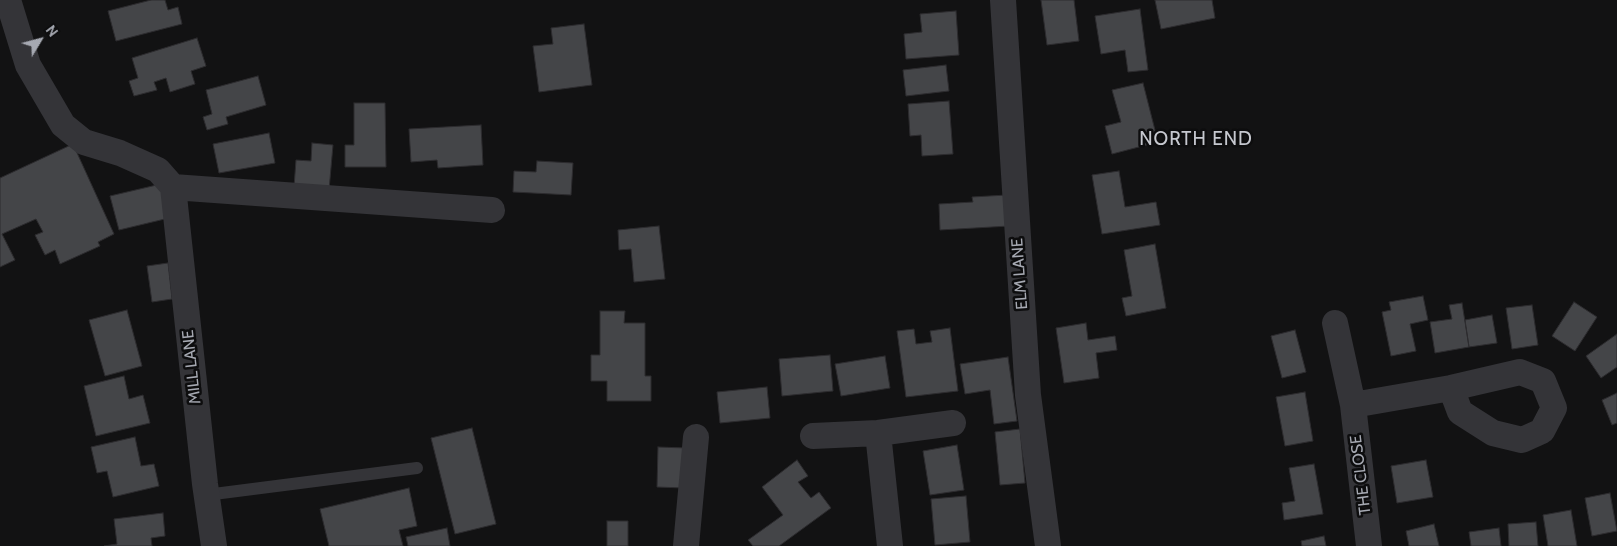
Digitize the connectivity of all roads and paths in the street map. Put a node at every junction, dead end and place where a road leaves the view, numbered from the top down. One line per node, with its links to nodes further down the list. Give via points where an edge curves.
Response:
1 (8, 0): 3 (street, via 28,65 63,126 84,142 158,170)
2 (1002, 0): 17 (street, ELM LANE, via 1028,395)
3 (173, 188): 4 (street); 13 (street, MILL LANE)
4 (492, 210)
5 (1335, 323): 7 (street, THE CLOSE)
6 (1451, 388): 7 (street)
7 (1353, 405): 18 (street, THE CLOSE)
8 (953, 423): 9 (street)
9 (878, 433): 10 (street); 16 (street)
10 (813, 436)
11 (696, 437): 15 (street)
12 (418, 468): 13 (lane)
13 (206, 495): 14 (street, MILL LANE)
14 (214, 546)
15 (686, 546)
16 (890, 546)
17 (1048, 546)
18 (1369, 546)

